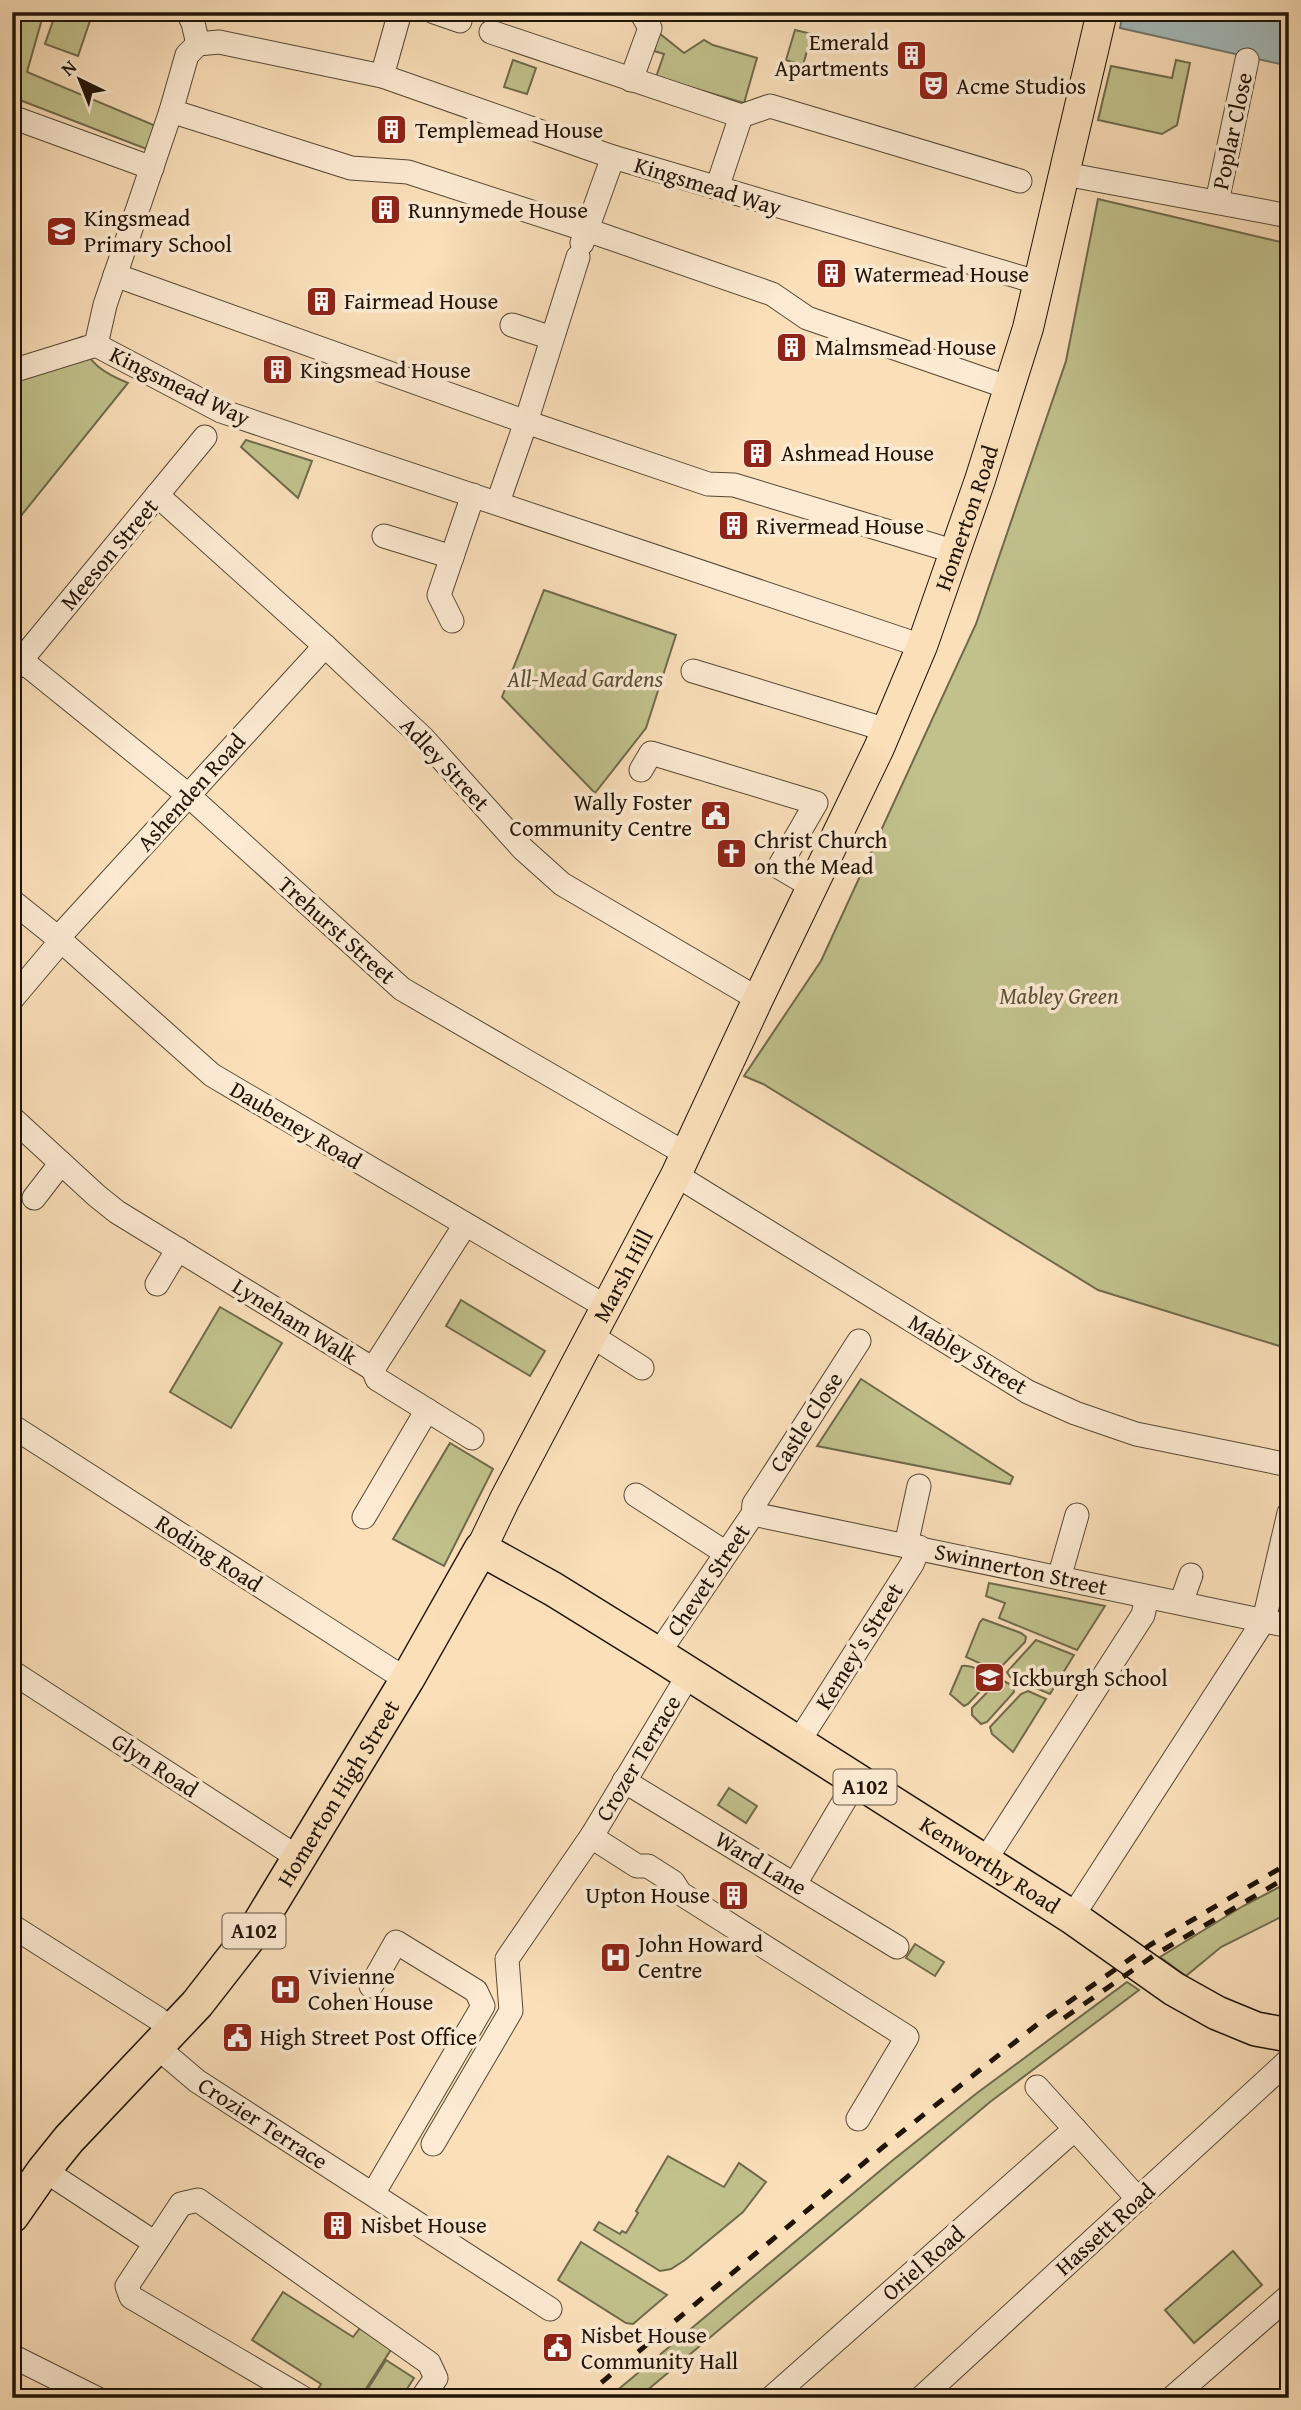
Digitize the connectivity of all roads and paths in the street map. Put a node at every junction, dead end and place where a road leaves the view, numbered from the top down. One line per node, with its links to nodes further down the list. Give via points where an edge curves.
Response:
1 (188, 12): 8 (street)
2 (400, 12): 10 (street)
3 (434, 12): 6 (street)
4 (640, 12): 11 (street, via 650,28)
5 (1102, 12): 17 (main road, Homerton Road)
6 (460, 21)
7 (491, 32): 11 (street)
8 (198, 44): 10 (street, Kingsmead Way, via 219,42); 12 (street, Kingsmead Way, via 187,55)
9 (1247, 60): 20 (street, Poplar Close)
10 (382, 76): 15 (street, Kingsmead Way)
11 (631, 80): 14 (street)
12 (171, 111): 16 (street, Kingsmead Way); 22 (street, via 351,168 408,172)
13 (12, 117): 16 (street)
14 (741, 117): 18 (street, via 770,106); 19 (street)
15 (613, 157): 19 (street, Kingsmead Way); 22 (street)
16 (152, 167): 23 (street, Kingsmead Way)
17 (1065, 174): 20 (street); 24 (main road, Homerton Road)
18 (1020, 181)
19 (717, 188): 24 (street, Kingsmead Way)
20 (1217, 202): 21 (street)
21 (1289, 216)
22 (582, 245): 26 (street); 29 (street, via 772,294 807,318)
23 (116, 275): 27 (street, Kingsmead Way); 30 (street)
24 (1040, 283): 29 (main road, Homerton Road)
25 (512, 325): 26 (street)
26 (552, 338): 30 (street)
27 (96, 345): 28 (street); 33 (street, Kingsmead Way, via 221,411)
28 (12, 371)
29 (1010, 388): 36 (main road, Homerton Road)
30 (529, 414): 34 (street); 36 (street, via 708,484 734,485)
31 (205, 437): 32 (street, Meeson Street)
32 (157, 495): 39 (street, Adley Street); 41 (street, Meeson Street)
33 (473, 495): 34 (street, Kingsmead Way); 37 (street)
34 (498, 502): 40 (street, Kingsmead Way)
35 (384, 536): 37 (street)
36 (956, 552): 40 (main road, Homerton Road)
37 (452, 557): 38 (street, via 439,595)
38 (452, 621)
39 (325, 646): 45 (street, Ashenden Road); 50 (street, Adley Street, via 423,738 523,849 562,884)
40 (922, 646): 43 (main road, Homerton Road)
41 (17, 665): 45 (street, Trehurst Street)
42 (693, 671): 43 (street)
43 (887, 730): 46 (main road, Homerton Road)
44 (641, 770): 46 (street, via 651,753 816,803 779,867)
45 (188, 796): 48 (street, Ashenden Road); 53 (street, Trehurst Street, via 402,989)
46 (811, 886): 50 (main road, Homerton Road)
47 (12, 901): 48 (street, Daubeney Road)
48 (59, 940): 49 (street, Ashenden Road); 55 (street, Daubeney Road, via 212,1075)
49 (12, 999)
50 (758, 999): 53 (main road, Marsh Hill)
51 (12, 1118): 52 (street, Lyneham Walk)
52 (61, 1163): 54 (street); 56 (street, Lyneham Walk, via 117,1212)
53 (681, 1164): 58 (main road, Marsh Hill); 66 (street, Mabley Street, via 1028,1392 1136,1434)
54 (34, 1198)
55 (465, 1225): 58 (street, Daubeney Road); 62 (street, Lyneham Walk)
56 (178, 1249): 57 (street); 62 (street, Lyneham Walk)
57 (157, 1284)
58 (608, 1308): 59 (main road, Marsh Hill)
59 (592, 1336): 61 (street); 74 (main road, Marsh Hill)
60 (859, 1341): 69 (street, Castle Close)
61 (642, 1368)
62 (373, 1369): 63 (street, via 377,1379)
63 (426, 1410): 65 (street); 72 (street)
64 (12, 1426): 85 (street, Roding Road)
65 (472, 1438)
66 (1289, 1465)
67 (919, 1486): 73 (street, Kemey's Street)
68 (636, 1495): 75 (street)
69 (754, 1509): 73 (street, Swinnerton Street); 75 (street, Chevet Street)
70 (1289, 1513): 80 (street)
71 (1077, 1515): 77 (street)
72 (364, 1517)
73 (912, 1546): 77 (street, Swinnerton Street); 86 (street, Kemey's Street, via 912,1564)
74 (481, 1549): 82 (highway, Kenworthy Road / A102); 85 (highway, Homerton High Street / A102)
75 (726, 1553): 82 (street, Chevet Street)
76 (1191, 1576): 79 (street)
77 (1059, 1578): 78 (street, Swinnerton Street)
78 (1147, 1597): 79 (street, Swinnerton Street); 91 (street, via 1143,1615)
79 (1181, 1603): 80 (street, Swinnerton Street)
80 (1264, 1620): 81 (street, Swinnerton Street); 93 (street)
81 (1289, 1626)
82 (658, 1654): 84 (highway, Kenworthy Road / A102)
83 (12, 1672): 90 (street, Glyn Road)
84 (689, 1674): 86 (highway, Kenworthy Road / A102); 87 (street, Crozer Terrace)
85 (408, 1678): 90 (highway, Homerton High Street / A102)
86 (797, 1744): 88 (highway, Kenworthy Road / A102)
87 (624, 1781): 89 (street, Crozer Terrace); 92 (street, Ward Lane)
88 (856, 1781): 91 (highway, Kenworthy Road / A102); 92 (street)
89 (595, 1838): 101 (street, via 636,1866 642,1879 665,1893 680,1894 907,2037); 103 (street, Crozer Terrace, via 507,1959 511,2011)
90 (297, 1857): 98 (highway, Homerton High Street / A102, via 257,1927)
91 (984, 1862): 93 (highway, Kenworthy Road / A102)
92 (795, 1884): 95 (street, Ward Lane)
93 (1072, 1917): 97 (highway, Kenworthy Road / A102, via 1174,1989 1217,2013 1256,2029)
94 (12, 1926): 98 (street, Crozier Terrace, via 156,2017)
95 (897, 1947)
96 (371, 1986): 105 (street, via 396,1942 477,1991 484,2006)
97 (1289, 2035)
98 (164, 2039): 104 (highway, Homerton High Street / A102); 105 (street, Crozier Terrace, via 197,2081)
99 (1289, 2060): 106 (street, Hassett Road)
100 (1037, 2087): 102 (street)
101 (858, 2119)
102 (1075, 2129): 106 (street); 115 (street, Oriel Road)
103 (433, 2144)
104 (44, 2170): 107 (highway, Homerton High Street / A102); 108 (street)
105 (373, 2194): 110 (street, Crozier Terrace)
106 (1138, 2199): 116 (street, Hassett Road)
107 (12, 2216)
108 (155, 2243): 113 (street, via 127,2286 131,2297); 114 (street, via 181,2204 198,2200 429,2363 436,2378)
109 (1289, 2296): 117 (street)
110 (550, 2309)
111 (12, 2356): 112 (street)
112 (96, 2398)
113 (303, 2398)
114 (422, 2398)
115 (771, 2398)
116 (921, 2398)
117 (1172, 2398)

